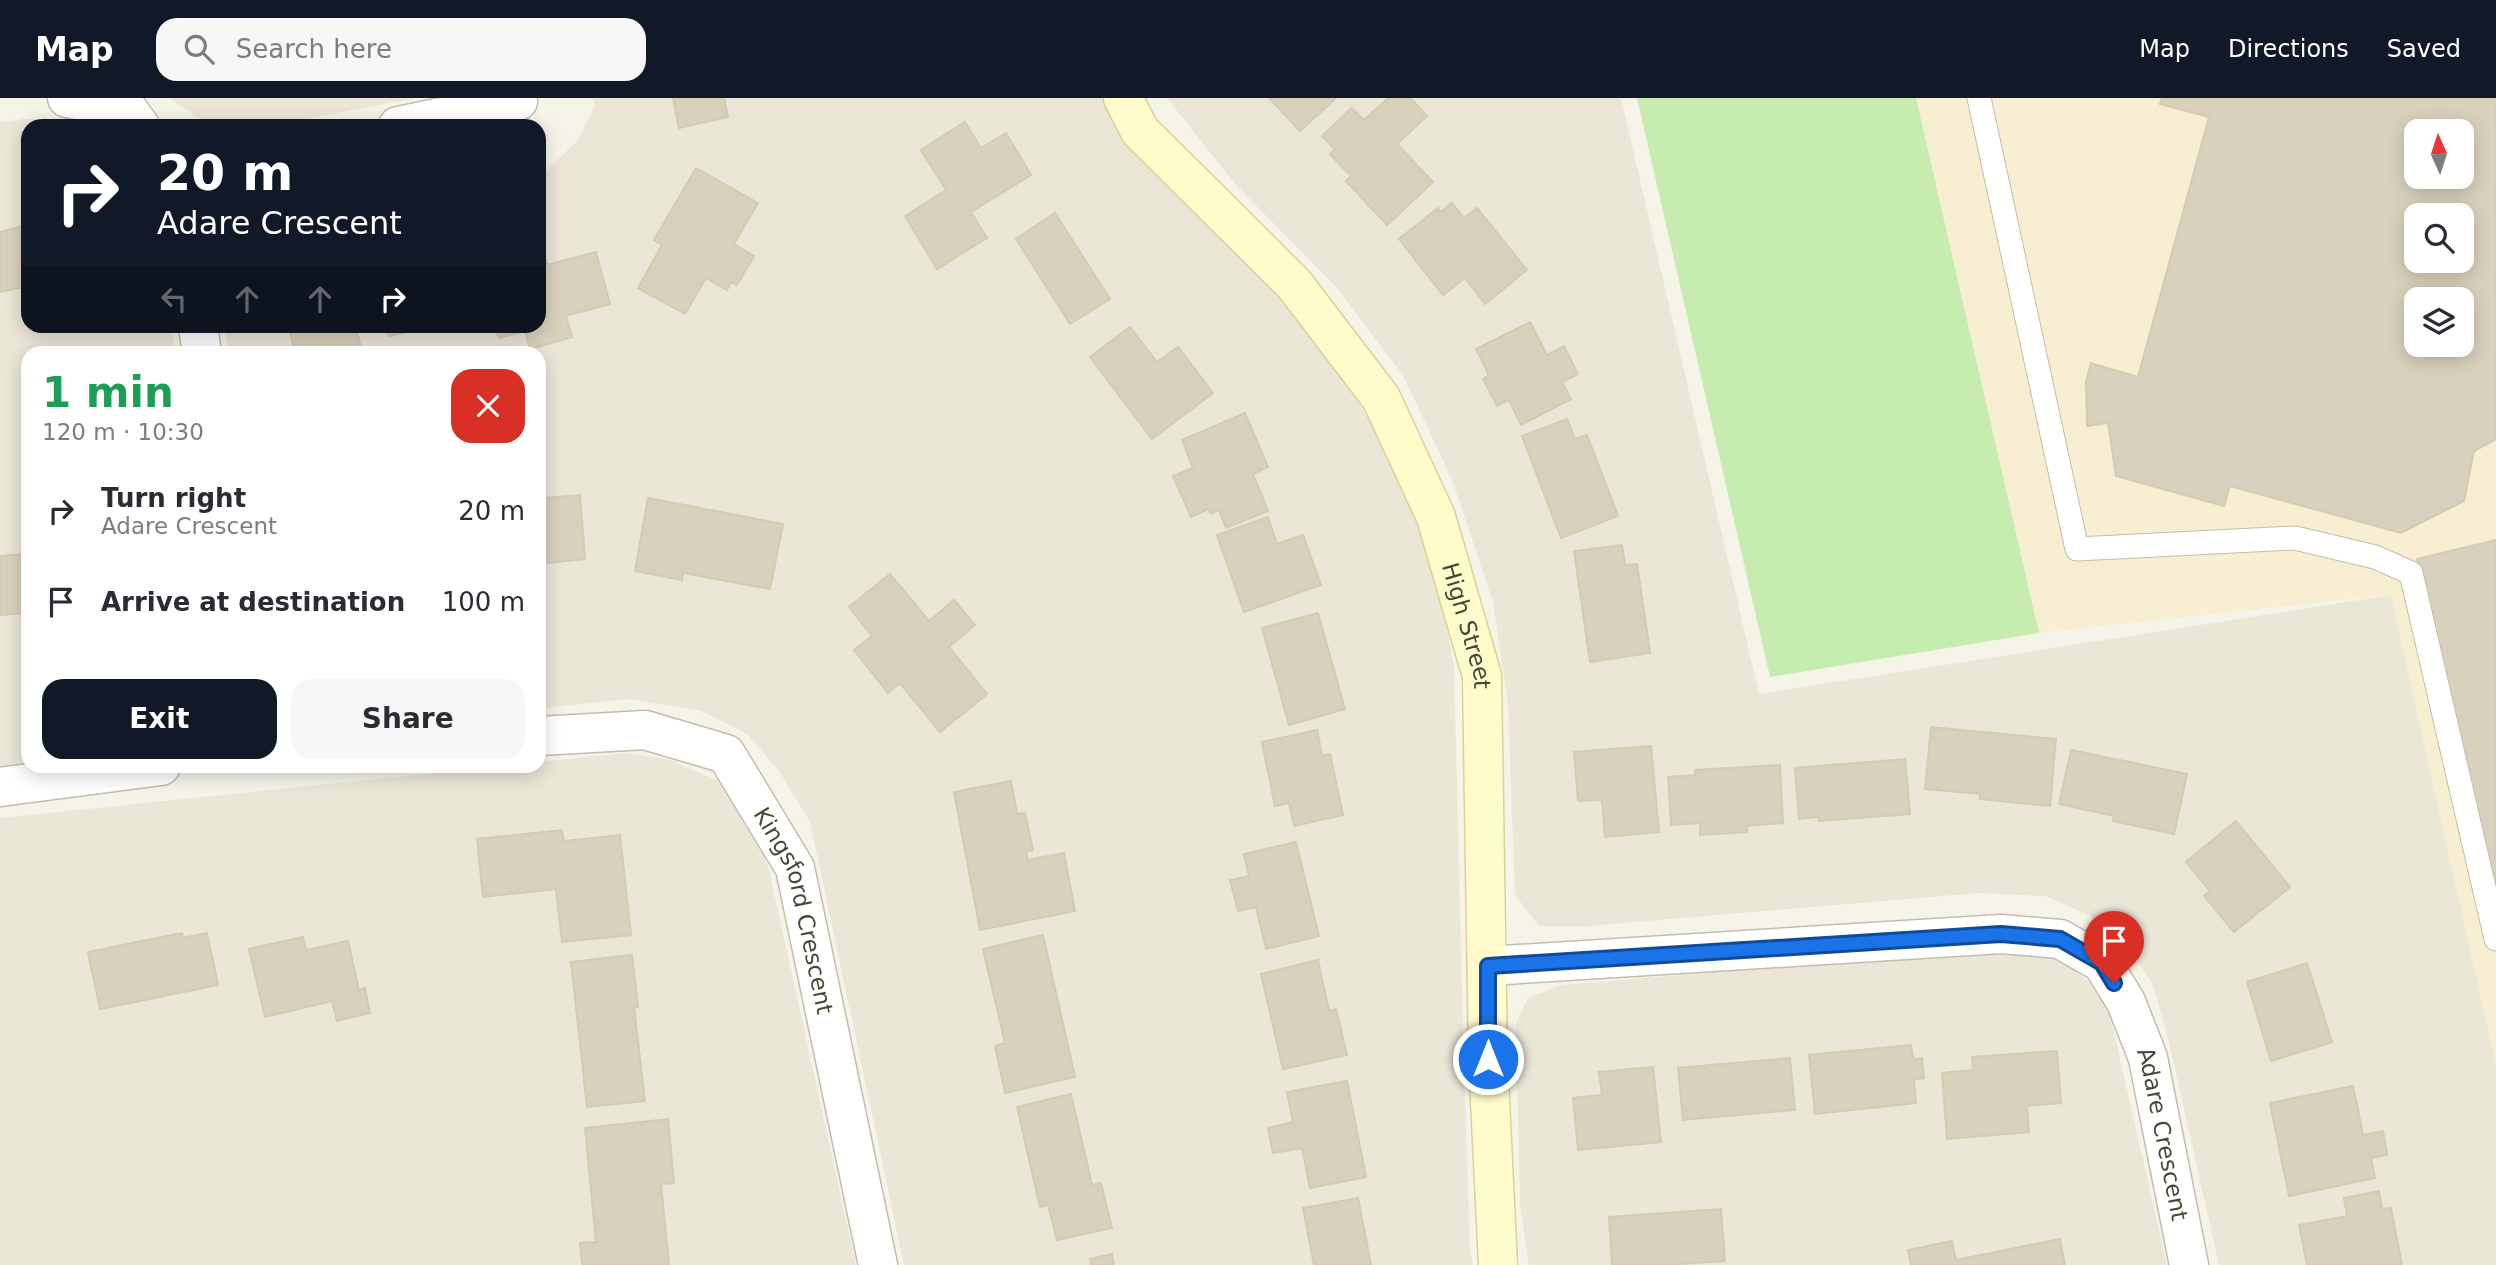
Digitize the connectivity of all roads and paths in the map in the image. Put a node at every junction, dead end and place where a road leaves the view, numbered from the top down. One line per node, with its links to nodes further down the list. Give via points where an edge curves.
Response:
1 (67, 98): 5 (street, via 129,111)
2 (1123, 98): 11 (street, High Street, via 1140,131 1294,284 1381,398 1436,517 1482,676)
3 (1979, 98): 10 (lane, via 2077,549 2295,538 2375,557 2411,573)
4 (518, 102): 6 (street)
5 (135, 119)
6 (433, 119)
7 (546, 736): 12 (street, Kingsford Crescent, via 645,730 726,754 795,868)
8 (110, 773): 9 (street)
9 (0, 788)
10 (2496, 939)
11 (1488, 966): 13 (street, High Street); 14 (street, Adare Crescent, via 2001,934 2060,939 2102,963 2126,1002 2148,1058)
12 (878, 1265)
13 (1498, 1265)
14 (2189, 1265)

